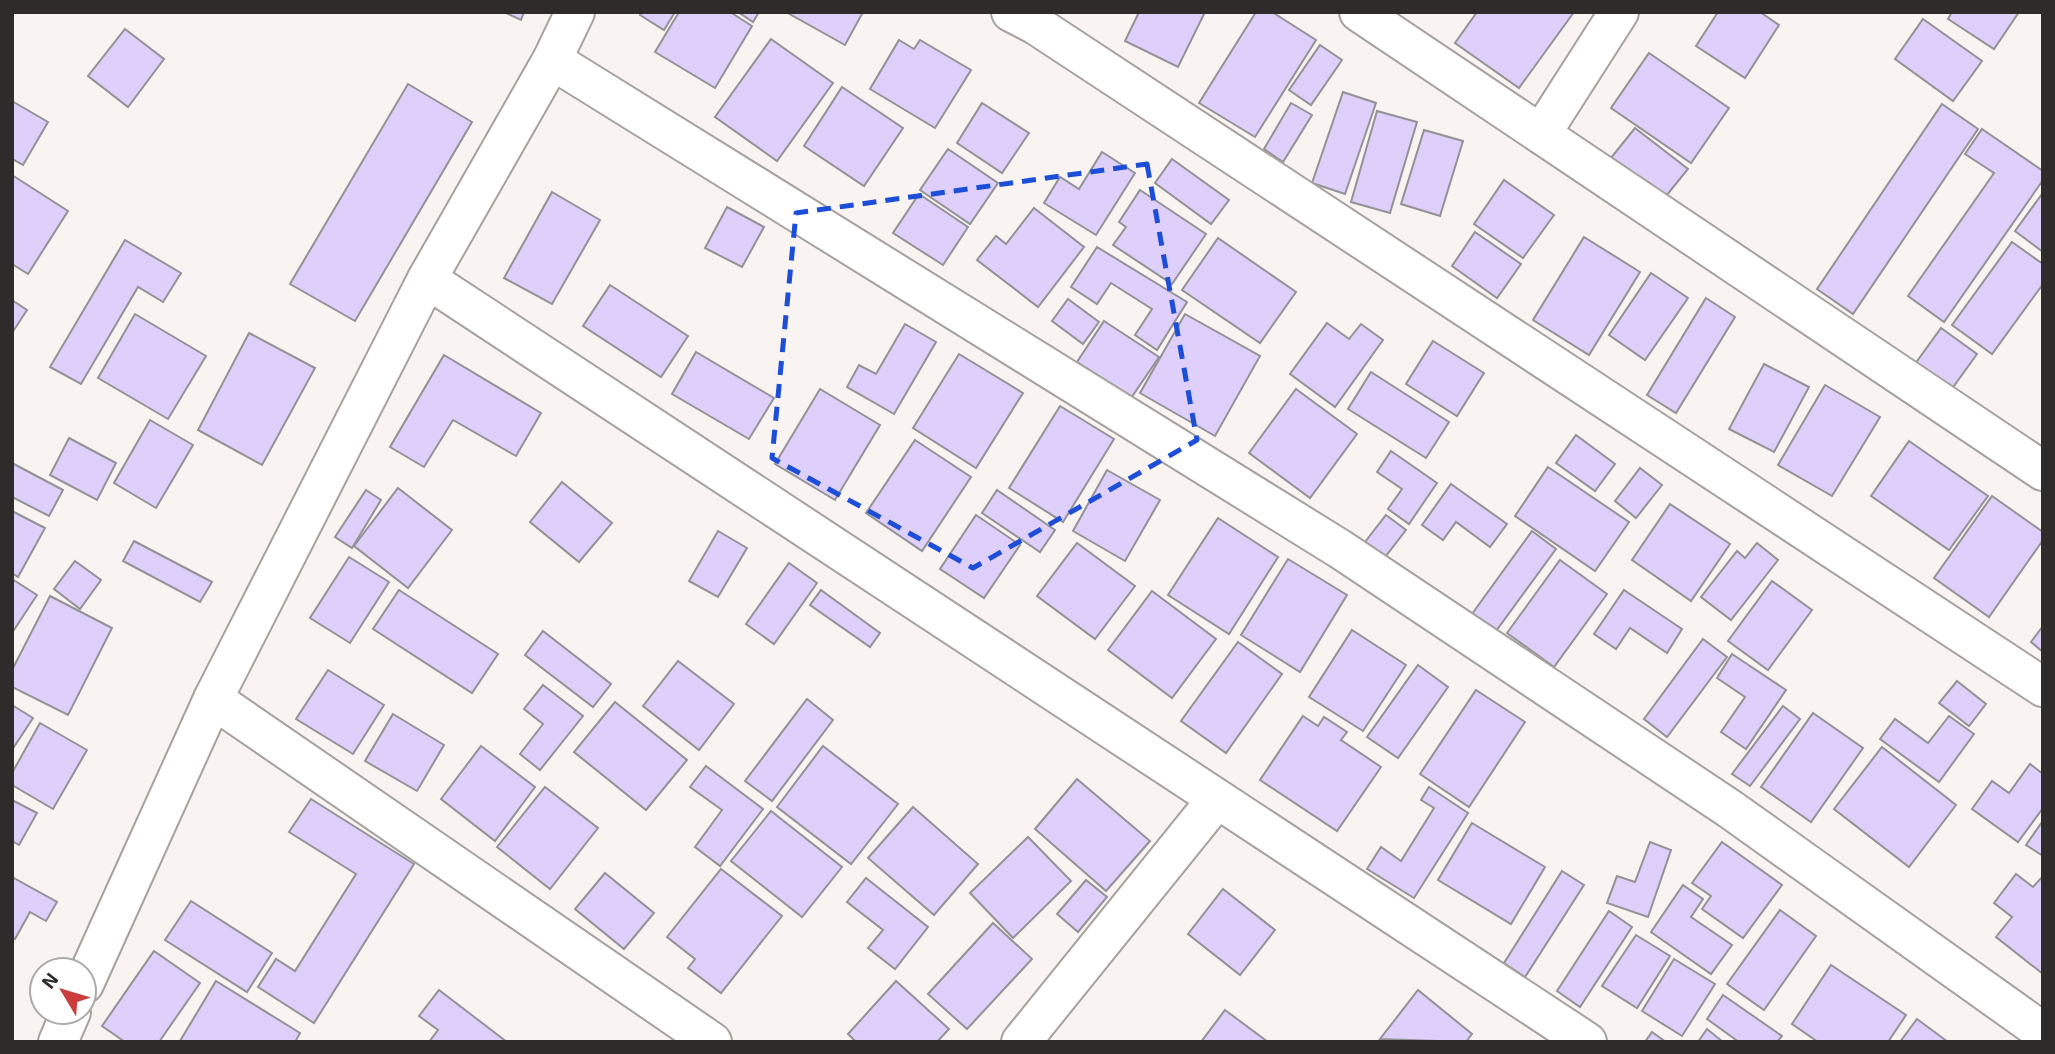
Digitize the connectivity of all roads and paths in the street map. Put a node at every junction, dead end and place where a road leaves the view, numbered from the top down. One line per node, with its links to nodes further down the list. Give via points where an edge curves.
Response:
1 (575, 12): 5 (street)
2 (1011, 12): 9 (street)
3 (1359, 12): 6 (street)
4 (1619, 12): 6 (street)
5 (552, 60): 7 (street); 13 (street, via 1340,549 1730,809)
6 (1541, 134): 8 (street)
7 (427, 279): 10 (street); 11 (street)
8 (2043, 471)
9 (2043, 687)
10 (213, 699): 12 (street); 14 (street)
11 (1217, 799): 15 (street); 16 (street)
12 (97, 956)
13 (2043, 1032)
14 (712, 1042)
15 (1021, 1042)
16 (1587, 1042)

